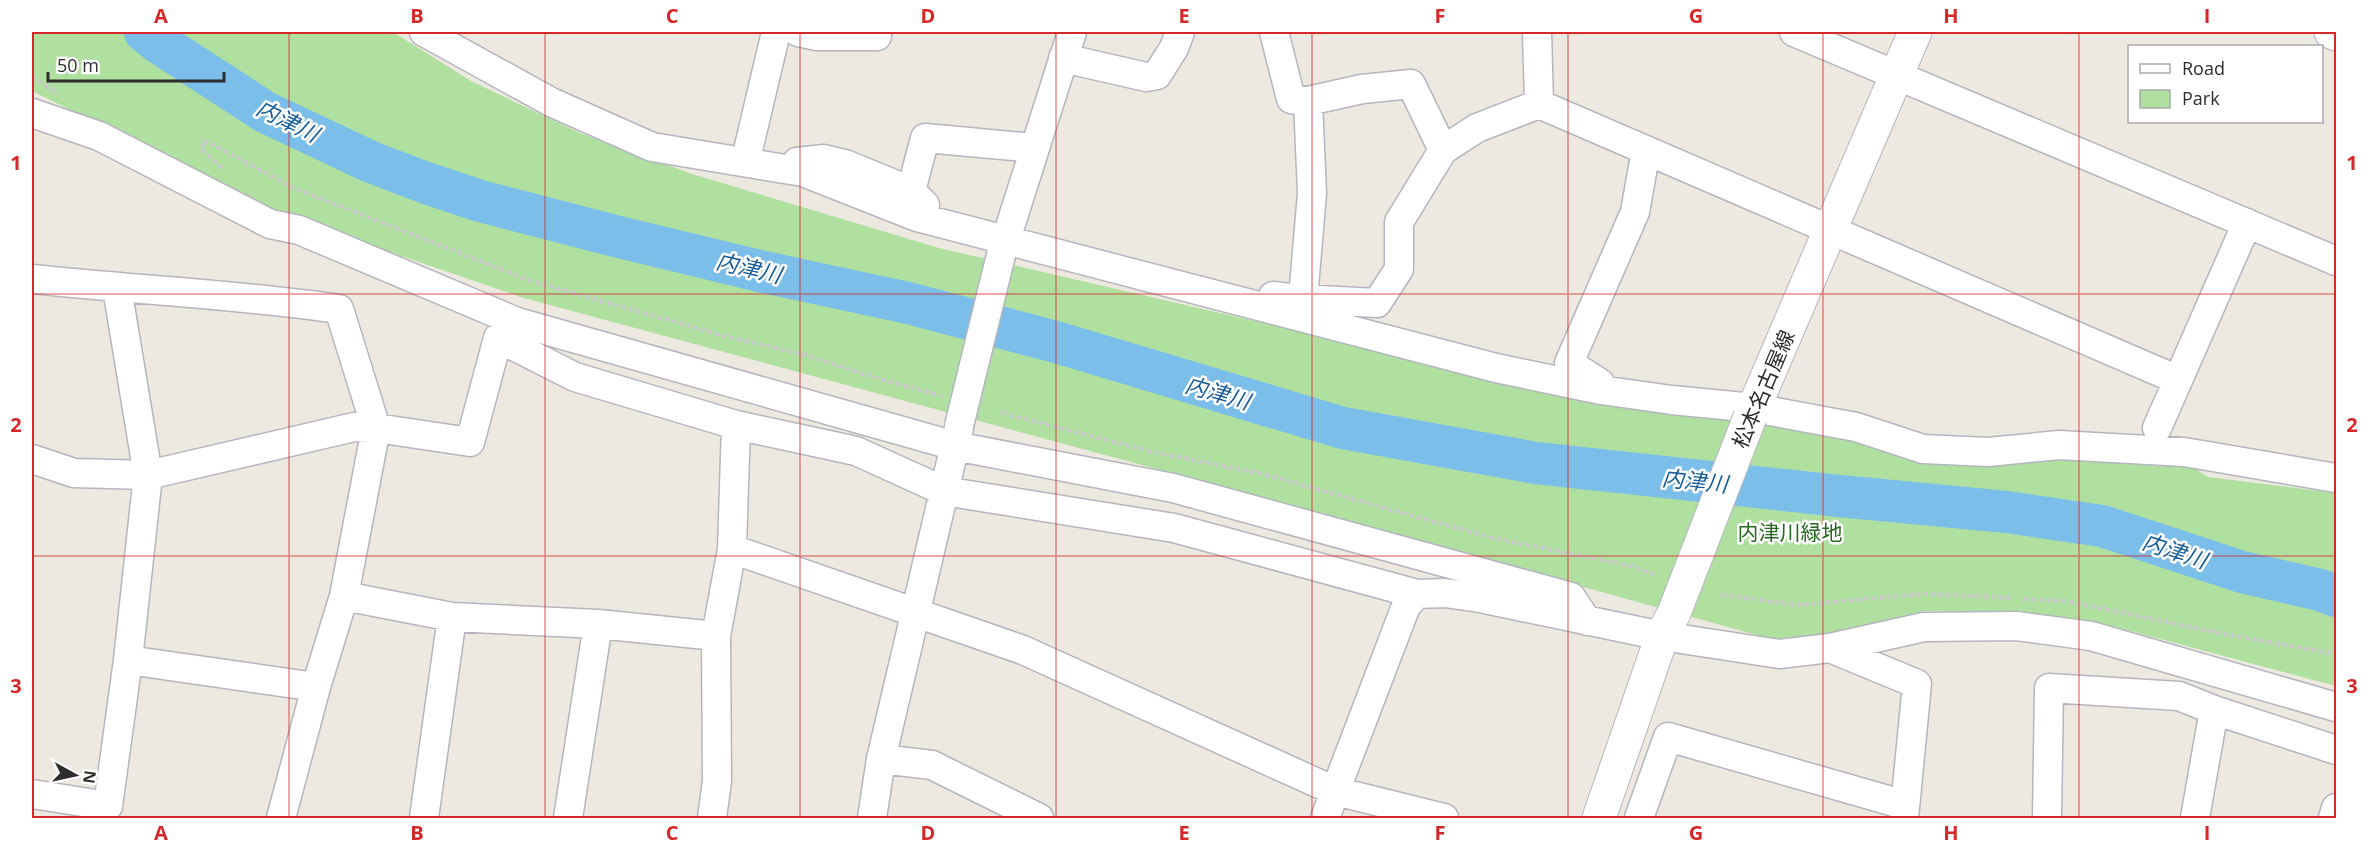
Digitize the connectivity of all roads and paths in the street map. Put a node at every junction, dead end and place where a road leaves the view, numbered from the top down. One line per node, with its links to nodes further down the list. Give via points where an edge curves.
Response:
1 (424, 32): 21 (street, via 551,102 652,147)
2 (776, 32): 17 (street)
3 (798, 32): 4 (street, via 817,36 877,36)
4 (877, 32)
5 (1180, 32): 12 (street, via 1156,75 1146,77)
6 (1274, 32): 14 (street, via 1292,99)
7 (1537, 32): 15 (street)
8 (1794, 32): 13 (street)
9 (1915, 32): 13 (main road, 松本名古屋線)
10 (2331, 32): 11 (main road)
11 (2337, 34)
12 (1067, 45): 18 (street)
13 (1896, 75): 26 (street); 27 (main road, 松本名古屋線)
14 (1308, 101): 19 (street, via 1362,89 1411,84); 33 (street, via 1312,193 1304,287)
15 (1539, 104): 19 (street, via 1477,128); 20 (street)
16 (32, 113): 42 (street, via 99,136 270,225 299,230 517,322)
17 (749, 146): 21 (street); 22 (street)
18 (1035, 148): 24 (street, via 925,138); 28 (street)
19 (1443, 150): 33 (street, via 1399,222 1399,269 1377,303)
20 (1646, 150): 27 (street); 35 (street, via 1635,212 1569,363 1600,384)
21 (715, 158): 22 (street)
22 (800, 167): 24 (street, via 824,159); 25 (street, via 918,217)
23 (228, 174): 36 (path, via 202,150 204,140 296,189 531,280)
24 (911, 190): 25 (street)
25 (942, 223): 28 (street)
26 (2247, 223): 29 (street); 34 (street)
27 (1830, 230): 34 (street); 38 (main road, 松本名古屋線)
28 (1003, 247): 32 (street); 42 (street, bridge)
29 (2337, 261)
30 (32, 279): 31 (street)
31 (117, 288): 40 (street, via 268,298 339,309); 44 (street)
32 (1200, 292): 33 (street, via 1219,288); 35 (street, via 1496,368)
33 (1299, 299)
34 (2178, 380): 41 (street)
35 (1601, 390): 38 (street)
36 (949, 398)
37 (1002, 413): 48 (path, via 1149,451 1263,474 1493,538 1632,566)
38 (1752, 413): 45 (street, via 1856,427 1923,449 1988,452 2059,444 2184,452); 55 (main road, 松本名古屋線, bridge)
39 (736, 425): 40 (street, via 575,377 498,338 470,442); 46 (street, via 856,451); 47 (street)
40 (376, 428): 44 (street, via 354,427); 50 (street)
41 (2157, 428)
42 (957, 436): 46 (street); 53 (street, via 1173,488 1571,597)
43 (32, 459): 44 (street, via 74,474)
44 (148, 476): 58 (street)
45 (2337, 478)
46 (944, 491): 49 (street, via 1174,528); 51 (street)
47 (732, 549): 51 (street); 56 (street)
48 (1656, 575)
49 (1417, 594): 53 (street, via 1480,598); 64 (street, via 1406,606)
50 (344, 596): 52 (street); 59 (street)
51 (916, 614): 63 (street); 64 (street, via 1023,651)
52 (452, 617): 54 (street); 69 (street)
53 (1587, 621): 55 (street)
54 (598, 624): 56 (street); 70 (street)
55 (1668, 625): 57 (street, via 1779,654); 76 (main road, 松本名古屋線)
56 (716, 636): 71 (street, via 717,781)
57 (1830, 648): 60 (street, via 1924,627 2016,627 2091,636); 67 (street, via 1917,684)
58 (128, 660): 59 (street); 65 (street, via 108,806)
59 (316, 687): 68 (street)
60 (2337, 707)
61 (2214, 710): 62 (street); 78 (street, via 2179,696 2049,688); 79 (street)
62 (2337, 750)
63 (881, 759): 72 (street); 73 (street, via 932,765)
64 (1335, 791): 74 (street); 75 (street)
65 (32, 796)
66 (2337, 808): 80 (street)
67 (1904, 812): 77 (street, via 1668,737)
68 (281, 819)
69 (424, 819)
70 (568, 819)
71 (712, 819)
72 (872, 819)
73 (1039, 819)
74 (1325, 819)
75 (1444, 819)
76 (1599, 819)
77 (1639, 819)
78 (2047, 819)
79 (2195, 819)
80 (2333, 819)

